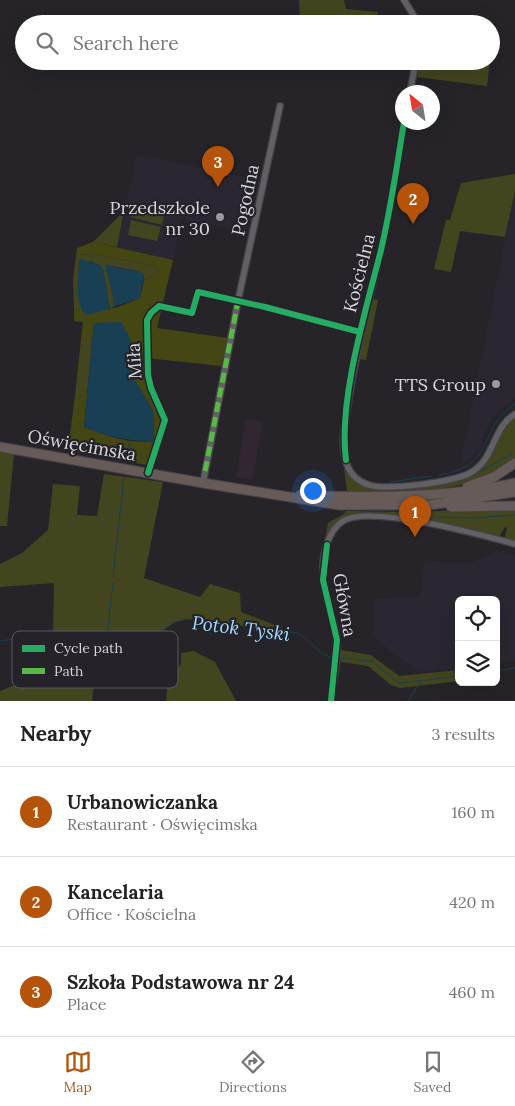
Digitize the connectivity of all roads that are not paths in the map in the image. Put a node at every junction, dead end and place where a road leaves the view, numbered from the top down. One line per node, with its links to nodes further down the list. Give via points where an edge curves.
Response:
1 (404, 0): 2 (street)
2 (413, 15)
3 (414, 70): 4 (street)
4 (411, 85)
5 (280, 106): 7 (street, Pogodna)
6 (403, 130): 8 (street, Kościelna, via 386,225)
7 (238, 301): 8 (street); 12 (street, Miła, via 198,292 192,313 159,306 147,320 148,375 165,420); 13 (street, Pogodna)
8 (360, 332): 9 (street, Kościelna, via 344,445 350,470 364,483 398,487 467,474 485,461 502,426)
9 (515, 414)
10 (0, 447): 12 (highway, Oświęcimska)
11 (515, 463): 16 (highway, via 483,482)
12 (148, 473): 13 (highway, Oświęcimska)
13 (203, 483): 17 (highway, Oświęcimska)
14 (515, 483): 16 (highway, via 474,491)
15 (515, 492): 18 (highway)
16 (440, 493): 17 (highway, Oświęcimska)
17 (277, 495): 18 (highway, Oświęcimska, via 339,504)
18 (430, 505): 19 (highway)
19 (515, 506)
20 (515, 544): 21 (street, Główna, via 458,529 362,516 340,524 327,545 324,580 335,625 337,651)
21 (330, 701)

